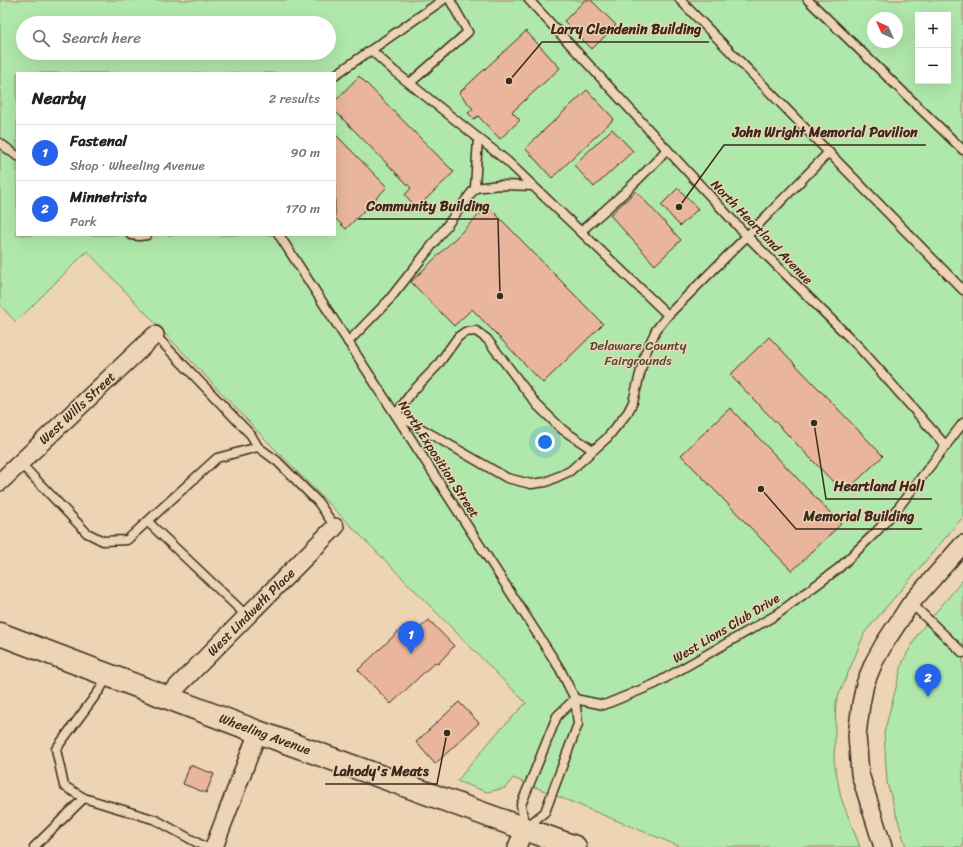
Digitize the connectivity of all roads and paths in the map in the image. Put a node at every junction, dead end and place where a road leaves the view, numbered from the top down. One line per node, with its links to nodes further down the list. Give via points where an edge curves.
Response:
1 (442, 0): 6 (lane)
2 (450, 0): 8 (lane, via 468,32)
3 (529, 0): 11 (lane, North Heartland Avenue)
4 (680, 0): 13 (lane)
5 (808, 0): 12 (lane)
6 (371, 50): 7 (lane); 8 (lane)
7 (336, 74)
8 (410, 83): 9 (lane)
9 (478, 138): 15 (lane); 16 (lane)
10 (0, 143): 14 (lane)
11 (667, 149): 17 (lane); 19 (lane, North Heartland Avenue)
12 (963, 150)
13 (829, 152): 19 (lane); 20 (lane)
14 (16, 155)
15 (533, 186): 16 (lane, via 499,185); 17 (lane)
16 (475, 188): 23 (lane, via 389,300)
17 (580, 232): 21 (lane)
18 (280, 236): 23 (lane, North Exposition Street)
19 (747, 236): 21 (lane); 26 (lane, North Heartland Avenue, via 859,348)
20 (963, 290)
21 (668, 316): 28 (lane, via 656,330 645,354 628,412 607,438)
22 (155, 335): 27 (lane, via 251,435); 29 (street, West Wills Street)
23 (348, 342): 24 (lane, North Exposition Street)
24 (396, 414): 28 (lane, via 508,478 531,484 546,482 570,471); 28 (lane, via 458,337 465,332 476,331 487,339 537,405 563,430); 40 (lane, North Exposition Street, via 560,669)
25 (963, 423): 26 (lane, West Lions Club Drive)
26 (946, 446): 40 (lane, West Lions Club Drive, via 898,508 875,533 839,568 776,615 655,684 604,705)
27 (258, 448): 31 (lane, via 218,458); 32 (lane, via 277,461 318,502)
28 (593, 450)
29 (20, 463): 30 (street, West Wills Street); 31 (lane, via 87,533 103,541 127,540)
30 (0, 482)
31 (148, 522): 35 (lane)
32 (334, 528): 35 (street, West Lindweth Place)
33 (963, 544): 34 (street)
34 (911, 603): 37 (lane); 48 (street, via 884,644 865,684 857,735 860,774)
35 (247, 616): 39 (street, West Lindweth Place)
36 (0, 634): 38 (main road, Wheeling Avenue)
37 (963, 653)
38 (107, 675): 39 (main road, Wheeling Avenue); 42 (lane, via 101,688 56,749 64,786)
39 (167, 697): 41 (main road, Wheeling Avenue)
40 (575, 699): 43 (lane, via 557,716 521,805); 43 (lane, via 578,724 545,812)
41 (258, 732): 43 (main road, Wheeling Avenue); 46 (street)
42 (84, 798): 44 (lane); 45 (lane, via 156,820)
43 (521, 838): 47 (main road, Wheeling Avenue)
44 (34, 847)
45 (205, 847)
46 (214, 847)
47 (576, 847)
48 (883, 847)

